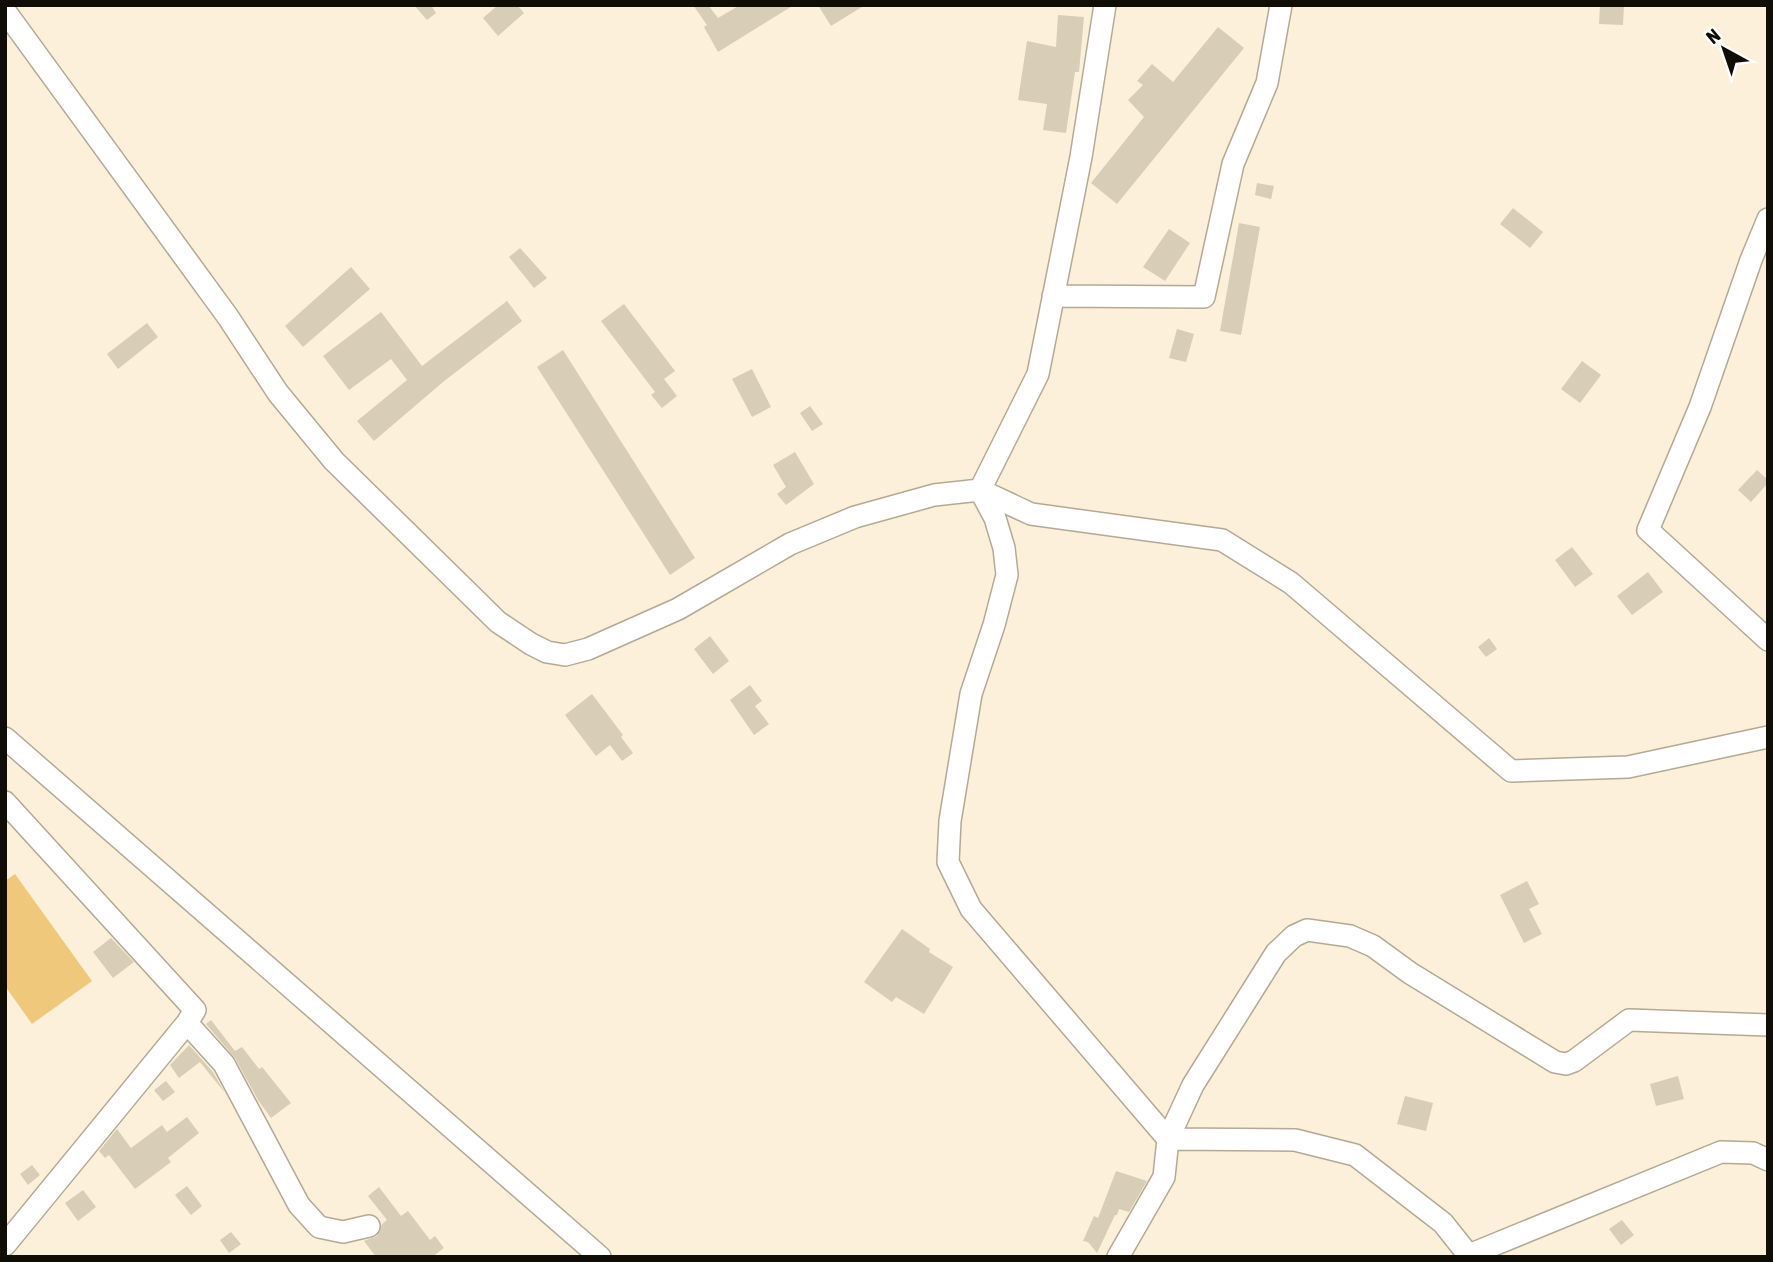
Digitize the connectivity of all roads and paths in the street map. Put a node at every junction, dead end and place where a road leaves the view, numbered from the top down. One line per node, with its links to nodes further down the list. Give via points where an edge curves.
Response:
1 (1105, 5): 5 (street)
2 (1281, 5): 5 (street, via 1267,83 1233,164 1204,297)
3 (5, 11): 6 (street, via 228,317 278,393 334,461 498,622 531,645 565,655 589,649 678,608 790,544 856,517 934,495)
4 (1768, 219): 7 (street, via 1700,407 1648,530)
5 (1053, 296): 6 (street, via 1038,374)
6 (980, 490): 8 (street, via 1031,514 1222,540 1291,583 1511,771 1628,767); 13 (street, via 995,518 1007,575 971,694 950,821 948,862 971,909)
7 (1768, 640)
8 (1768, 737)
9 (5, 738): 18 (street)
10 (5, 802): 11 (street, via 193,1006)
11 (187, 1023): 15 (street, via 224,1064 299,1205 319,1227 343,1233); 16 (street)
12 (1768, 1026): 13 (street, via 1629,1020 1574,1061 1555,1062 1373,946 1350,936 1307,929 1276,953 1193,1085)
13 (1168, 1139): 17 (street, via 1295,1140 1355,1155 1443,1223); 19 (street, via 1164,1177)
14 (1768, 1160): 17 (street, via 1753,1153 1721,1153)
15 (369, 1226)
16 (5, 1245)
17 (1469, 1256)
18 (600, 1257)
19 (1118, 1257)

